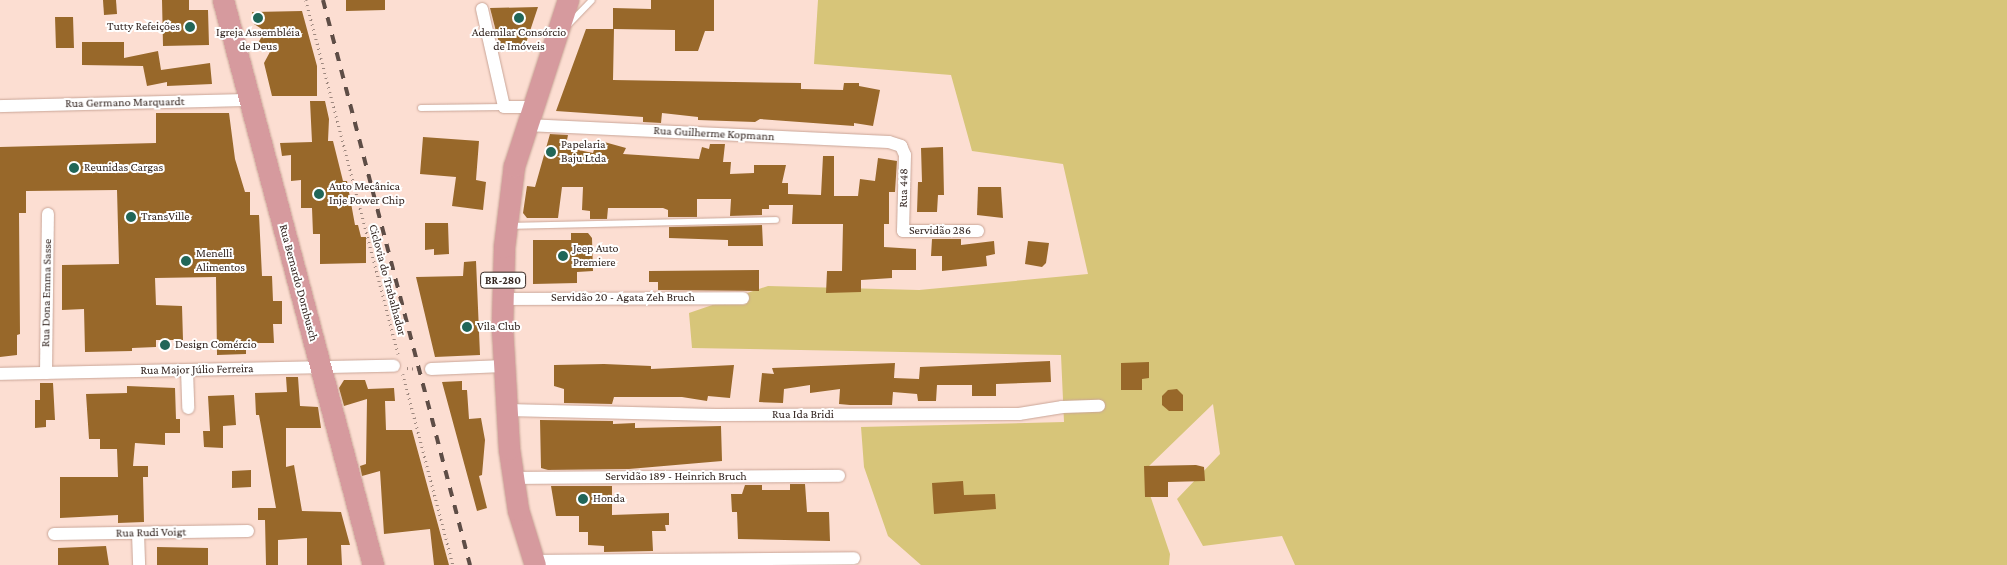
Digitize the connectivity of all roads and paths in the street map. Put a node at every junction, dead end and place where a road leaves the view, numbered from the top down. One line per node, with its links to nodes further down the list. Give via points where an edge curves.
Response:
1 (223, 0): 7 (highway, Rua Bernardo Dornbusch)
2 (306, 0): 21 (path, Ciclovia do Trabalhador)
3 (568, 0): 6 (highway, BR-280)
4 (592, 0): 6 (lane)
5 (482, 9): 9 (street)
6 (553, 41): 11 (highway, BR-280)
7 (250, 100): 8 (street, Rua Germano Marquardt); 22 (highway, Rua Bernardo Dornbusch)
8 (0, 106)
9 (504, 107): 10 (lane); 11 (street, Rua Guilherme Kopmann)
10 (421, 108)
11 (529, 116): 12 (street, Rua Guilherme Kopmann, via 889,142); 15 (highway, BR-280, via 510,188)
12 (901, 146): 16 (street, Rua 448, via 905,155)
13 (48, 214): 25 (street, Rua Dona Emma Sasse)
14 (776, 220): 15 (lane)
15 (506, 226): 18 (highway, BR-280)
16 (903, 231): 17 (street, Servidão 286)
17 (978, 231)
18 (502, 298): 19 (street, Servidão 20 - Agata Zeh Bruch); 20 (highway, BR-280)
19 (743, 298)
20 (504, 366): 23 (street); 29 (highway, BR-280)
21 (397, 367): 22 (street, Rua Major Júlio Ferreira); 23 (path); 39 (path, Ciclovia do Trabalhador)
22 (320, 368): 24 (street, Rua Major Júlio Ferreira); 38 (highway, Rua Bernardo Dornbusch)
23 (431, 369)
24 (187, 370): 25 (street, Rua Major Júlio Ferreira); 28 (street)
25 (46, 373): 26 (street, Rua Major Júlio Ferreira)
26 (0, 374)
27 (1099, 406): 29 (street, Rua Ida Bridi, via 1062,407 1019,414 715,415)
28 (188, 408)
29 (507, 410): 31 (highway, BR-280)
30 (839, 476): 31 (street, Servidão 189 - Heinrich Bruch)
31 (512, 478): 36 (highway, BR-280)
32 (248, 531): 33 (street, Rua Rudi Voigt)
33 (138, 533): 34 (street, Rua Rudi Voigt); 37 (street)
34 (54, 534)
35 (854, 558): 36 (street)
36 (534, 563)
37 (139, 565)
38 (373, 565)
39 (453, 565)

